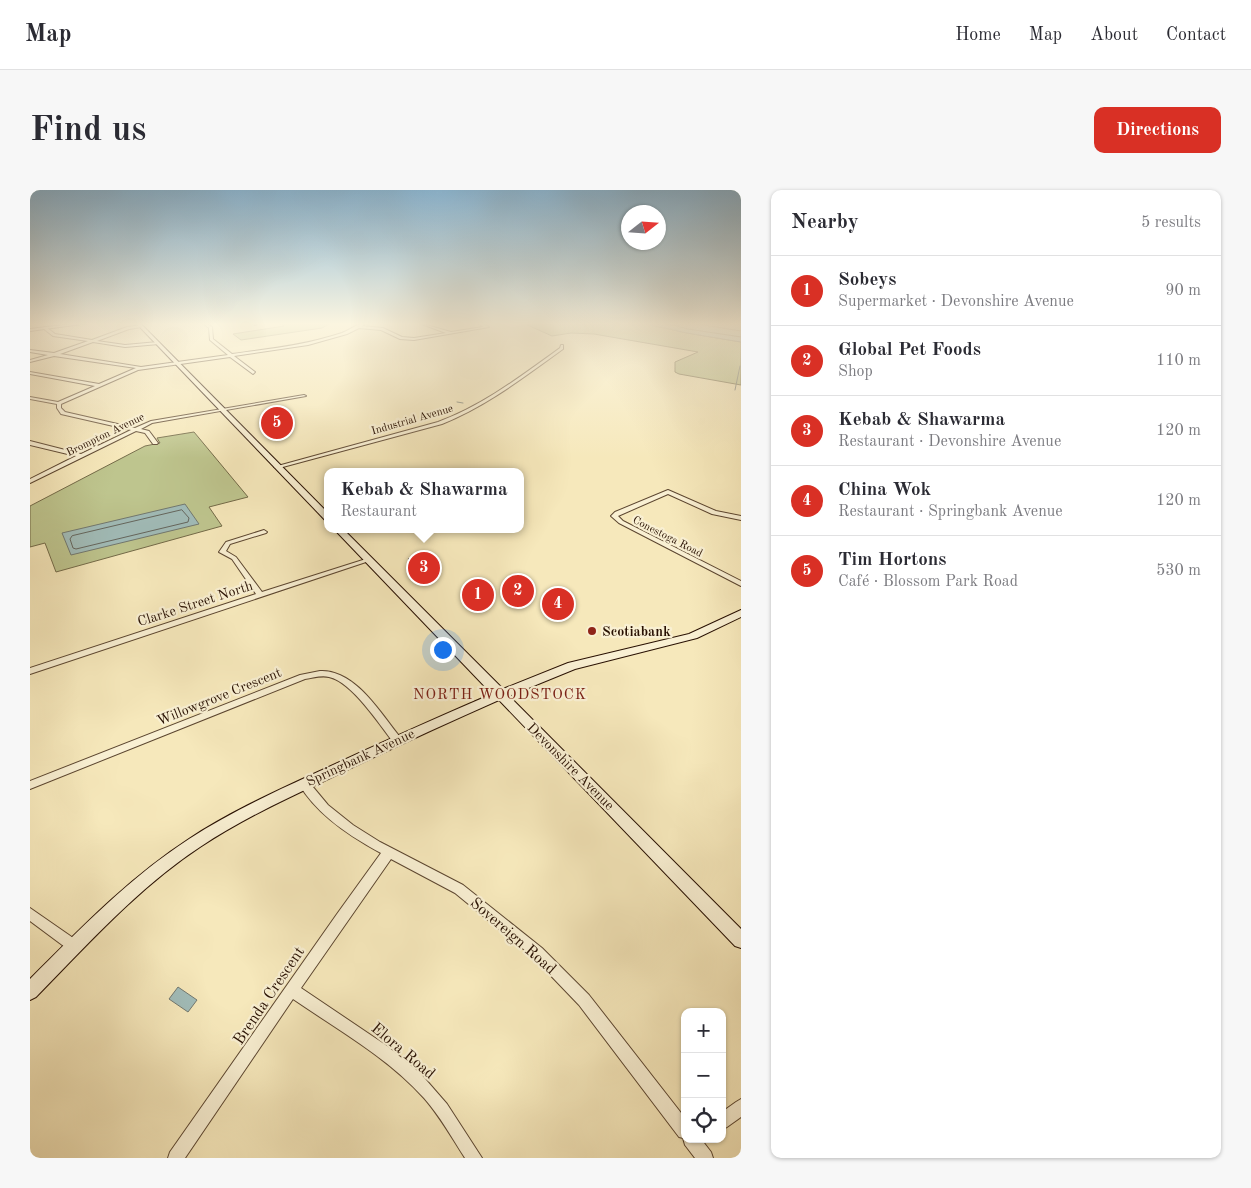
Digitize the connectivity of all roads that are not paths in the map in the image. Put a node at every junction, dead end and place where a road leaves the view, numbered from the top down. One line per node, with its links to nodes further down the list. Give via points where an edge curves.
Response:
1 (143, 368): 7 (street)
2 (182, 368): 11 (main road)
3 (246, 368): 5 (street)
4 (533, 368): 16 (street, Industrial Avenue, via 478,406 452,419)
5 (252, 373)
6 (30, 374): 7 (street)
7 (100, 385): 10 (street)
8 (304, 396): 11 (street, Brompton Avenue)
9 (30, 398): 10 (street)
10 (59, 403): 12 (street, via 60,411 65,414)
11 (221, 410): 12 (street, Brompton Avenue, via 158,421); 16 (main road)
12 (136, 429): 14 (street, via 148,433); 15 (street, Brompton Avenue)
13 (30, 443): 15 (street)
14 (155, 443)
15 (82, 456): 17 (street, Brompton Avenue)
16 (277, 467): 18 (main road)
17 (30, 481)
18 (324, 514)
19 (741, 518): 23 (street, Conestoga Road, via 714,513 668,492 617,513 615,518)
20 (264, 532): 24 (street, via 228,543 222,552 234,558)
21 (342, 533): 22 (main road, Devonshire Avenue)
22 (368, 560): 24 (street, Clarke Street North); 27 (main road, Devonshire Avenue)
23 (741, 584)
24 (260, 594): 26 (street, Clarke Street North)
25 (741, 613): 27 (main road, Springbank Avenue, via 693,636 572,666)
26 (30, 671)
27 (500, 694): 28 (main road, Springbank Avenue); 33 (main road, Devonshire Avenue)
28 (398, 740): 29 (main road, Springbank Avenue); 30 (street, Willowgrove Crescent, via 348,683 331,674 320,673)
29 (304, 784): 31 (street, Sovereign Road, via 336,818); 34 (main road, Springbank Avenue, via 244,813 194,843 147,878)
30 (30, 785)
31 (390, 852): 35 (street, Brenda Crescent); 39 (street, Sovereign Road, via 459,889 548,962 584,1000)
32 (30, 914): 34 (street)
33 (741, 940)
34 (74, 946): 36 (main road, Springbank Avenue)
35 (292, 990): 41 (street, Brenda Crescent); 42 (street, Elora Road, via 405,1069 430,1094)
36 (30, 991)
37 (741, 1108): 38 (street)
38 (726, 1119)
39 (681, 1126)
40 (696, 1143): 43 (street)
41 (176, 1158)
42 (474, 1158)
43 (705, 1158)

